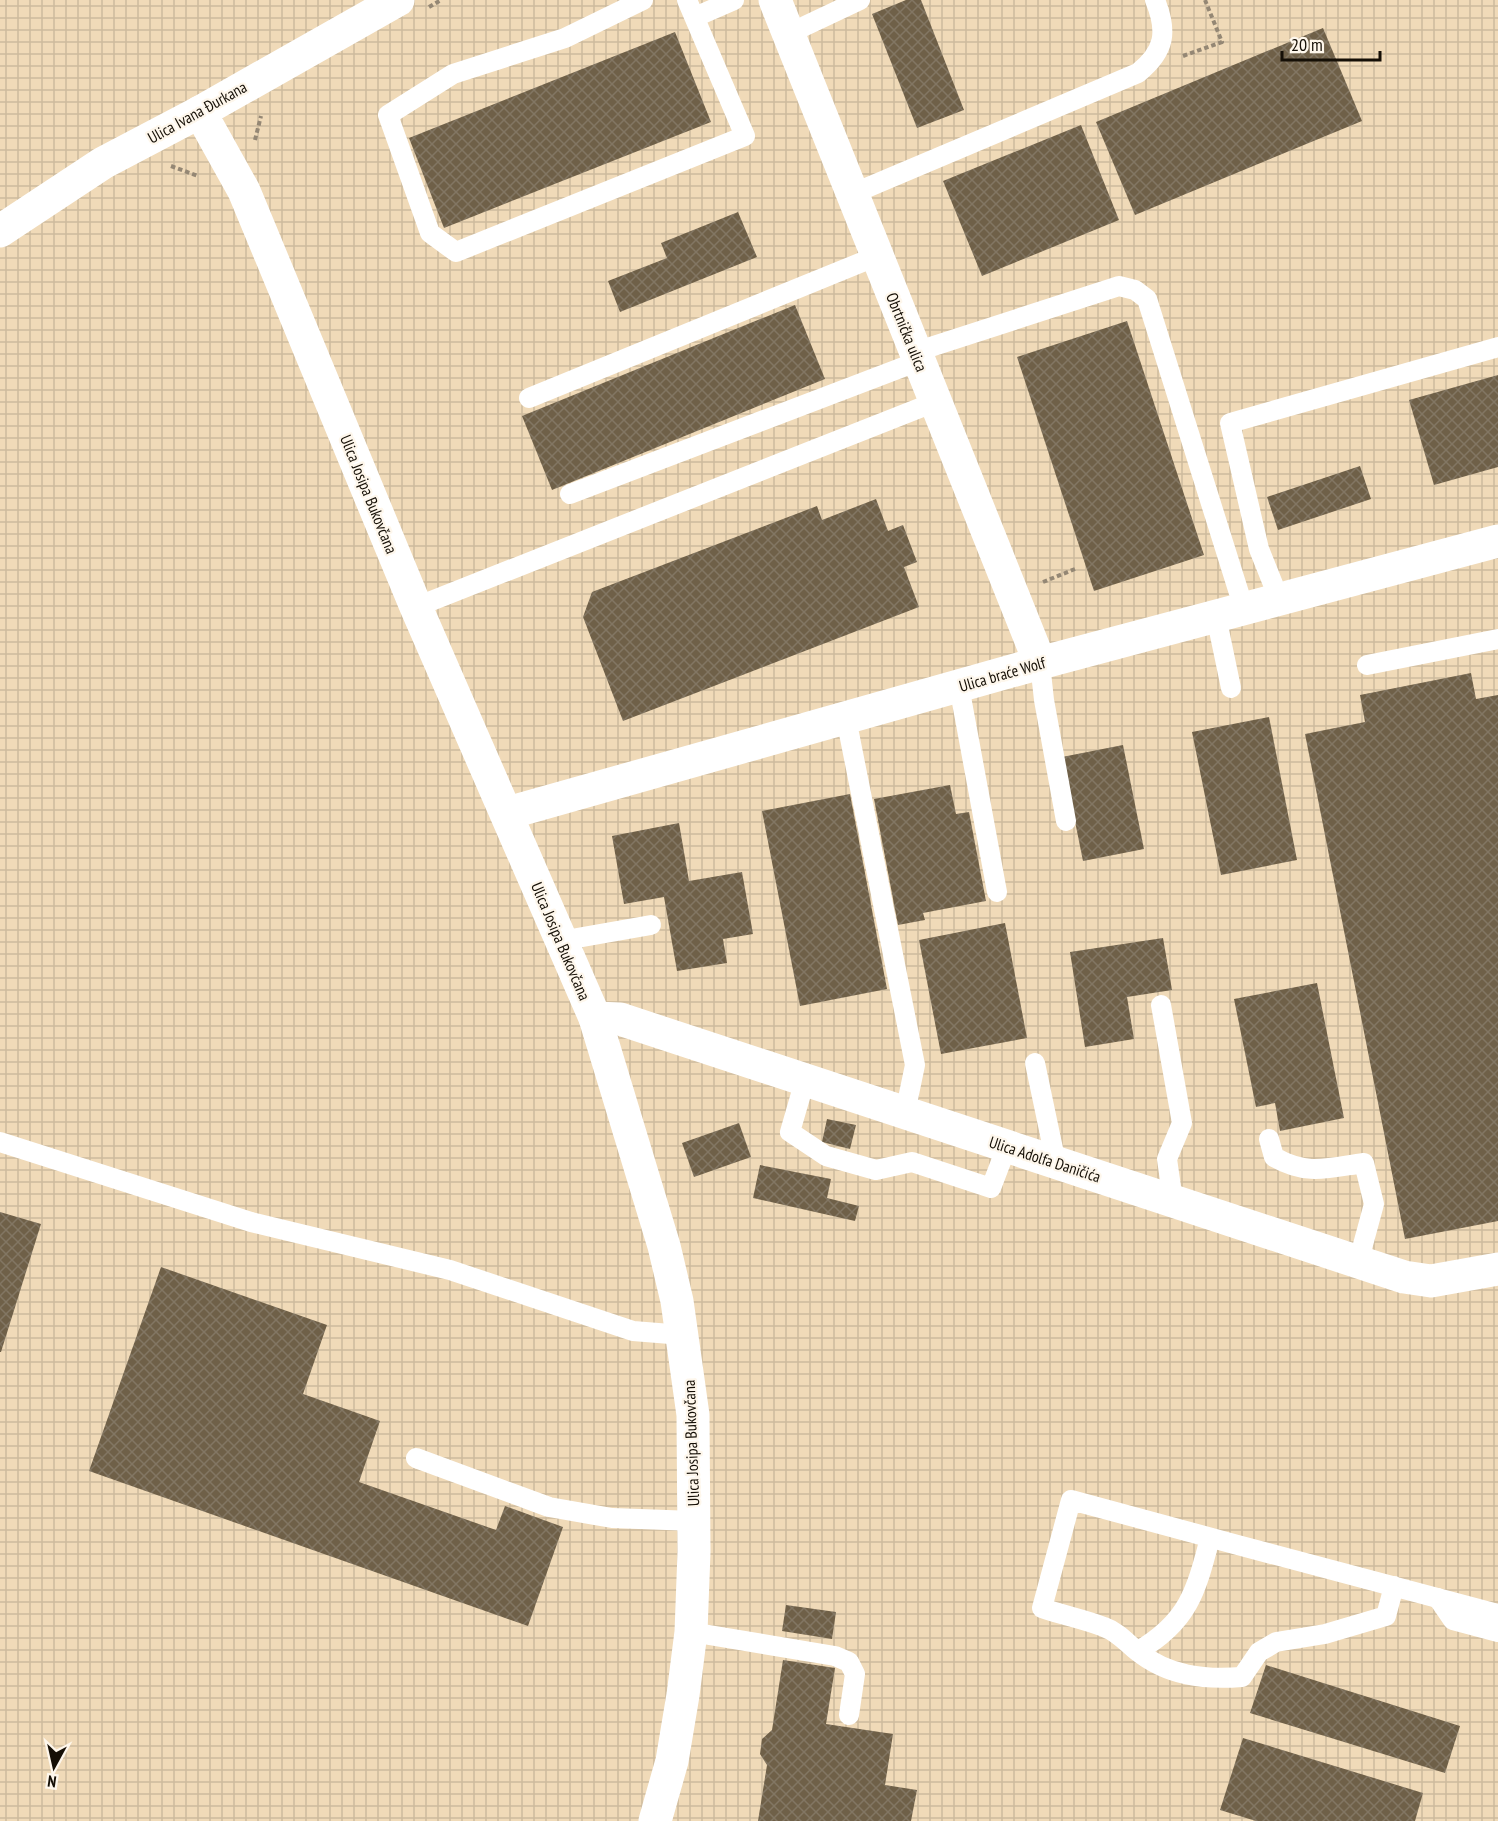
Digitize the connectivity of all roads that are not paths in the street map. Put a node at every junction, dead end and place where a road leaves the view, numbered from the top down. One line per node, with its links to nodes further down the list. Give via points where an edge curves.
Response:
1 (398, 0): 9 (street, Ulica Ivana Đurkana)
2 (643, 0): 7 (lane, via 565,39 453,74 388,115 430,233 456,252 745,136)
3 (734, 0): 7 (lane)
4 (775, 0): 8 (street, Obrtnička ulica)
5 (860, 0): 8 (lane)
6 (1155, 0): 10 (lane, via 1164,33 1153,61 1138,73)
7 (691, 9)
8 (788, 34): 10 (street, Obrtnička ulica)
9 (200, 112): 11 (street, Ulica Ivana Đurkana, via 103,162); 20 (street, Ulica Josipa Bukovčana, via 244,191)
10 (852, 194): 12 (street, Obrtnička ulica)
11 (0, 231)
12 (877, 256): 14 (street, Obrtnička ulica); 15 (lane)
13 (1498, 347): 19 (lane, via 1230,423 1259,549)
14 (917, 356): 16 (street, Obrtnička ulica); 17 (lane); 21 (lane, via 1119,286 1135,290 1147,300)
15 (529, 398)
16 (935, 402): 20 (lane); 23 (street, Obrtnička ulica)
17 (570, 494)
18 (1498, 541): 19 (street, Ulica braće Wolf)
19 (1279, 599): 21 (street, Ulica braće Wolf)
20 (416, 607): 28 (street, Ulica Josipa Bukovčana)
21 (1230, 612): 23 (street, Ulica braće Wolf); 26 (lane)
22 (1498, 639): 24 (lane)
23 (1040, 663): 25 (street, Ulica braće Wolf); 29 (lane)
24 (1367, 666)
25 (959, 686): 27 (street, Ulica braće Wolf); 30 (lane)
26 (1231, 688)
27 (846, 718): 28 (street, Ulica braće Wolf); 37 (lane, via 915,1065)
28 (508, 813): 32 (street, Ulica Josipa Bukovčana)
29 (1066, 821)
30 (997, 892)
31 (651, 925): 32 (lane)
32 (560, 941): 34 (street, Ulica Josipa Bukovčana)
33 (1161, 1005): 42 (lane, via 1182,1123 1167,1159)
34 (595, 1018): 36 (street, Ulica Adolfa Daničića, via 620,1019); 45 (street, Ulica Josipa Bukovčana, via 664,1246)
35 (1035, 1063): 41 (lane)
36 (805, 1080): 37 (street, Ulica Adolfa Daničića); 40 (lane, via 790,1132 826,1156 876,1170 912,1162 991,1188)
37 (905, 1113): 40 (street, Ulica Adolfa Daničića)
38 (1269, 1139): 43 (lane, via 1274,1157 1290,1166 1310,1171 1364,1163 1374,1204)
39 (0, 1142): 45 (lane, via 250,1222 450,1270 633,1331)
40 (1007, 1146): 41 (street, Ulica Adolfa Daničića)
41 (1056, 1163): 42 (street, Ulica Adolfa Daničića)
42 (1173, 1201): 43 (street, Ulica Adolfa Daničića)
43 (1358, 1263): 44 (street, Ulica Adolfa Daničića, via 1431,1281)
44 (1498, 1269)
45 (683, 1335): 47 (street, Ulica Josipa Bukovčana, via 693,1415)
46 (416, 1458): 47 (lane, via 549,1507 612,1518)
47 (694, 1521): 52 (street, Ulica Josipa Bukovčana)
48 (1210, 1538): 49 (lane); 54 (lane, via 1189,1605 1160,1638); 54 (lane, via 1071,1500 1042,1608 1104,1627)
49 (1394, 1586): 50 (lane); 54 (lane, via 1386,1616 1325,1634 1276,1642 1259,1652 1242,1677 1222,1679 1178,1673 1158,1666)
50 (1438, 1598): 51 (lane); 53 (lane, via 1453,1620)
51 (1498, 1614)
52 (691, 1632): 55 (lane, via 835,1656 849,1662 855,1674); 56 (street, Ulica Josipa Bukovčana, via 672,1761)
53 (1498, 1632)
54 (1138, 1651)
55 (849, 1715)
56 (655, 1821)

